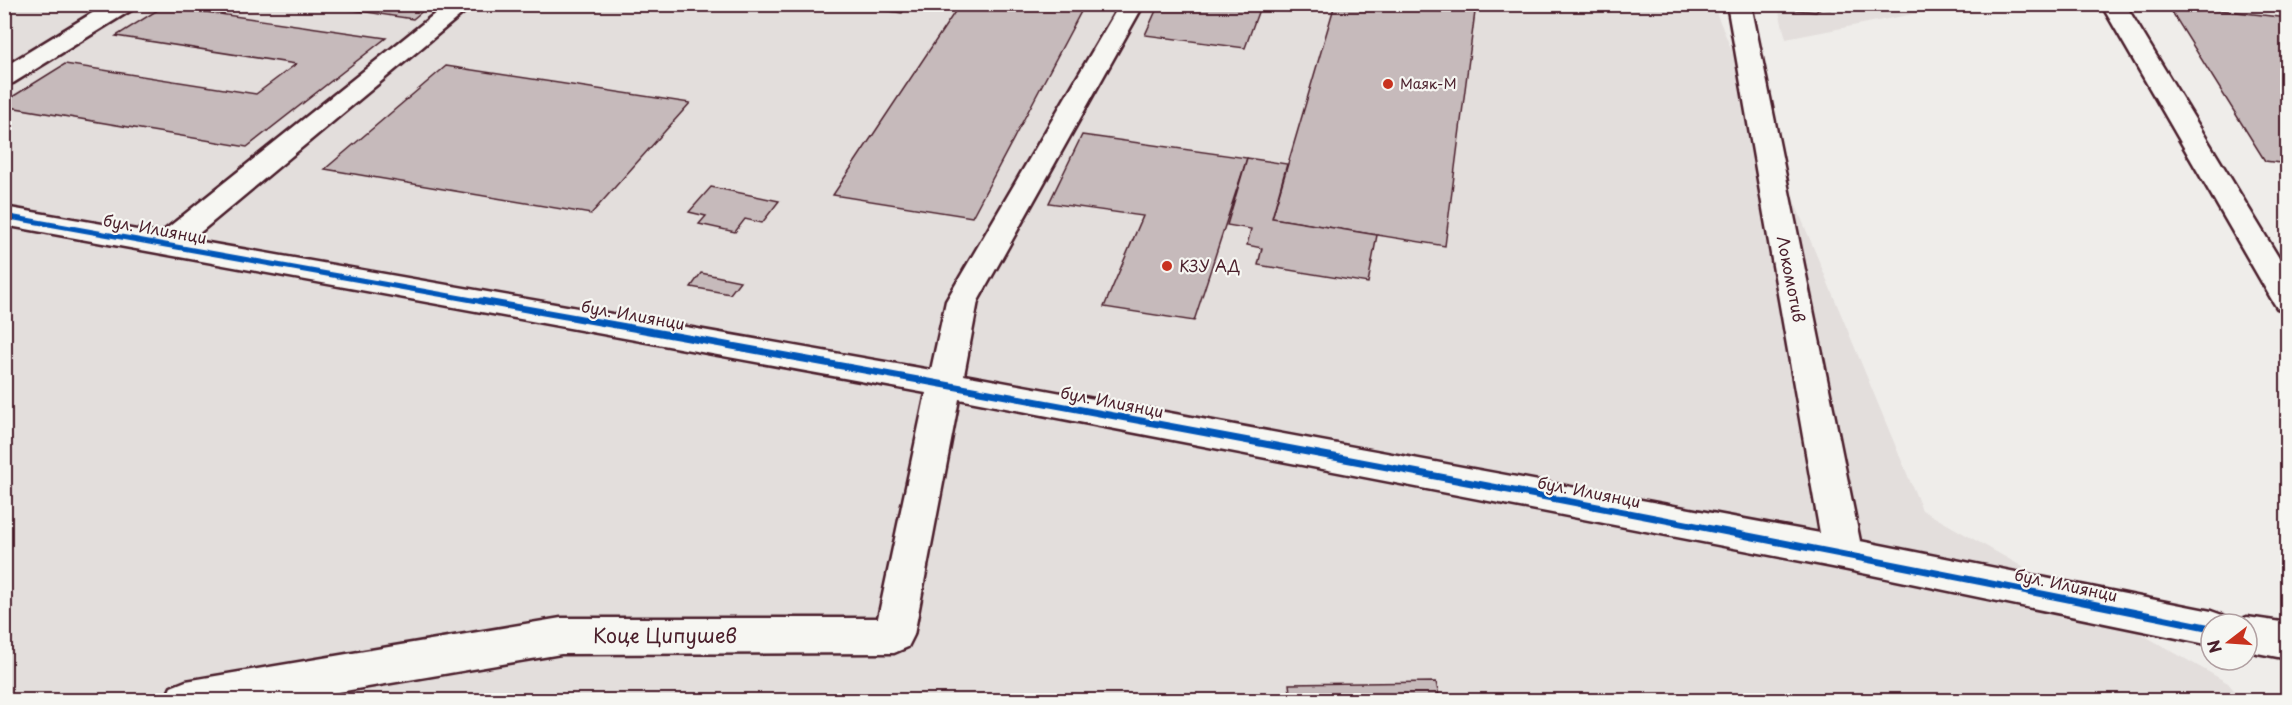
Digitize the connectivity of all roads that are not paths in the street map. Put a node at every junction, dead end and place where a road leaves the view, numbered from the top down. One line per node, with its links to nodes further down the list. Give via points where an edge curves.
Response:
1 (125, 4): 6 (street)
2 (462, 4): 8 (street)
3 (1132, 4): 11 (street, via 962,301)
4 (1738, 4): 12 (street, Локомотив)
5 (2113, 4): 9 (street)
6 (4, 78)
7 (4, 216): 8 (street, бул. Илиянци)
8 (166, 245): 11 (street, бул. Илиянци)
9 (2274, 257): 10 (street)
10 (2288, 300)
11 (944, 384): 12 (street, бул. Илиянци); 16 (street, Коце Ципушев, via 894,635 561,636)
12 (1843, 553): 13 (street, бул. Илиянци)
13 (2199, 626)
14 (2259, 636): 15 (street)
15 (2288, 641)
16 (186, 700)

